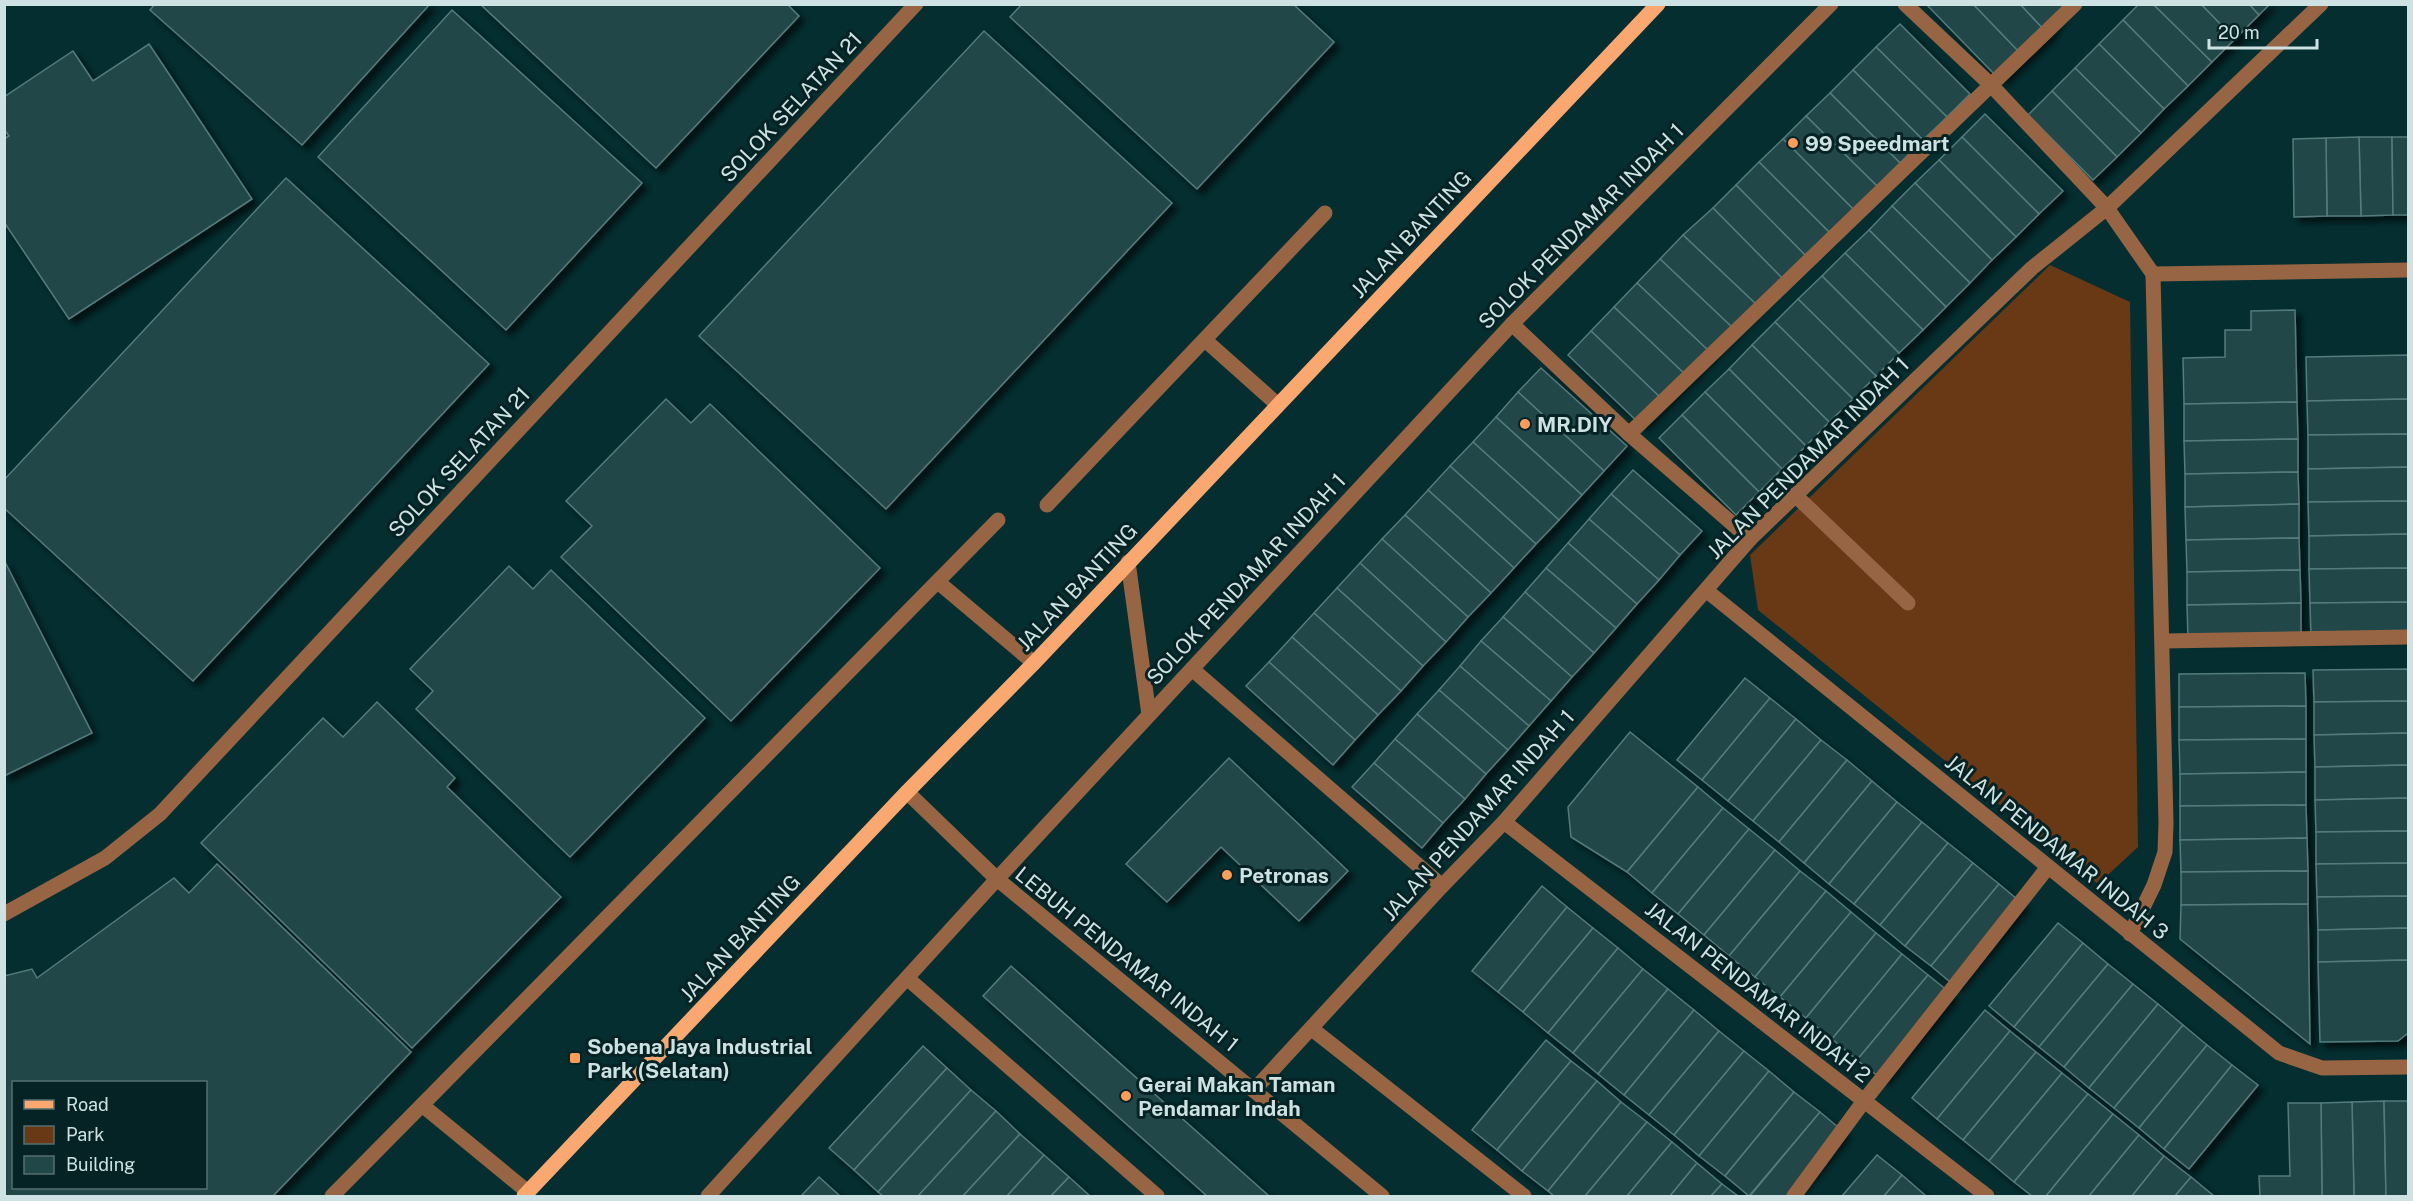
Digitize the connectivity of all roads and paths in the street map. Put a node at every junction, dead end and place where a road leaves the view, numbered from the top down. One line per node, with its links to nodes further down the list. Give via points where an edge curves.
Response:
1 (916, 4): 34 (street, SOLOK SELATAN 21, via 160,814 105,858)
2 (1659, 4): 14 (main road, JALAN BANTING)
3 (1831, 4): 12 (street, SOLOK PENDAMAR INDAH 1)
4 (1905, 4): 7 (street)
5 (2075, 4): 7 (street)
6 (2321, 4): 8 (street, JALAN PENDAMAR INDAH 1)
7 (1991, 85): 8 (street); 15 (street)
8 (2107, 208): 11 (street); 16 (street, JALAN PENDAMAR INDAH 1, via 2032,268)
9 (1325, 213): 13 (street)
10 (2409, 270): 11 (street)
11 (2153, 274): 25 (street)
12 (1512, 324): 15 (street); 27 (street, SOLOK PENDAMAR INDAH 1)
13 (1204, 340): 14 (street); 17 (street)
14 (1278, 405): 20 (main road, JALAN BANTING)
15 (1629, 434): 19 (street)
16 (1795, 495): 19 (street, JALAN PENDAMAR INDAH 1); 23 (street)
17 (1047, 505)
18 (998, 520): 21 (street)
19 (1750, 539): 22 (street, JALAN PENDAMAR INDAH 1)
20 (1128, 562): 26 (main road, JALAN BANTING); 28 (street)
21 (938, 582): 26 (street); 41 (street)
22 (1707, 591): 30 (street, JALAN PENDAMAR INDAH 1); 31 (street, JALAN PENDAMAR INDAH 3)
23 (1908, 603)
24 (2409, 637): 25 (street)
25 (2163, 641): 35 (street, via 2165,852)
26 (1034, 663): 29 (main road, JALAN BANTING)
27 (1192, 669): 28 (street, SOLOK PENDAMAR INDAH 1); 33 (street)
28 (1149, 715): 32 (street, SOLOK PENDAMAR INDAH 1)
29 (907, 792): 32 (street, LEBUH PENDAMAR INDAH 1); 42 (main road, JALAN BANTING)
30 (1504, 822): 33 (street, JALAN PENDAMAR INDAH 1); 40 (street, JALAN PENDAMAR INDAH 2)
31 (2048, 867): 35 (street, JALAN PENDAMAR INDAH 3); 40 (street)
32 (997, 879): 36 (street, SOLOK PENDAMAR INDAH 1); 39 (street, LEBUH PENDAMAR INDAH 1)
33 (1442, 886): 37 (street, JALAN PENDAMAR INDAH 1)
34 (4, 914)
35 (2130, 934): 38 (street, JALAN PENDAMAR INDAH 3, via 2279,1053 2322,1068)
36 (907, 978): 44 (street, SOLOK PENDAMAR INDAH 1); 45 (street)
37 (1311, 1029): 39 (street, JALAN PENDAMAR INDAH 1); 47 (street)
38 (2409, 1066)
39 (1254, 1090): 46 (street, LEBUH PENDAMAR INDAH 1)
40 (1864, 1101): 48 (street); 49 (street, JALAN PENDAMAR INDAH 2)
41 (422, 1105): 42 (street); 43 (street)
42 (526, 1194)
43 (332, 1197)
44 (708, 1197)
45 (1158, 1197)
46 (1382, 1197)
47 (1524, 1197)
48 (1794, 1197)
49 (1987, 1197)

